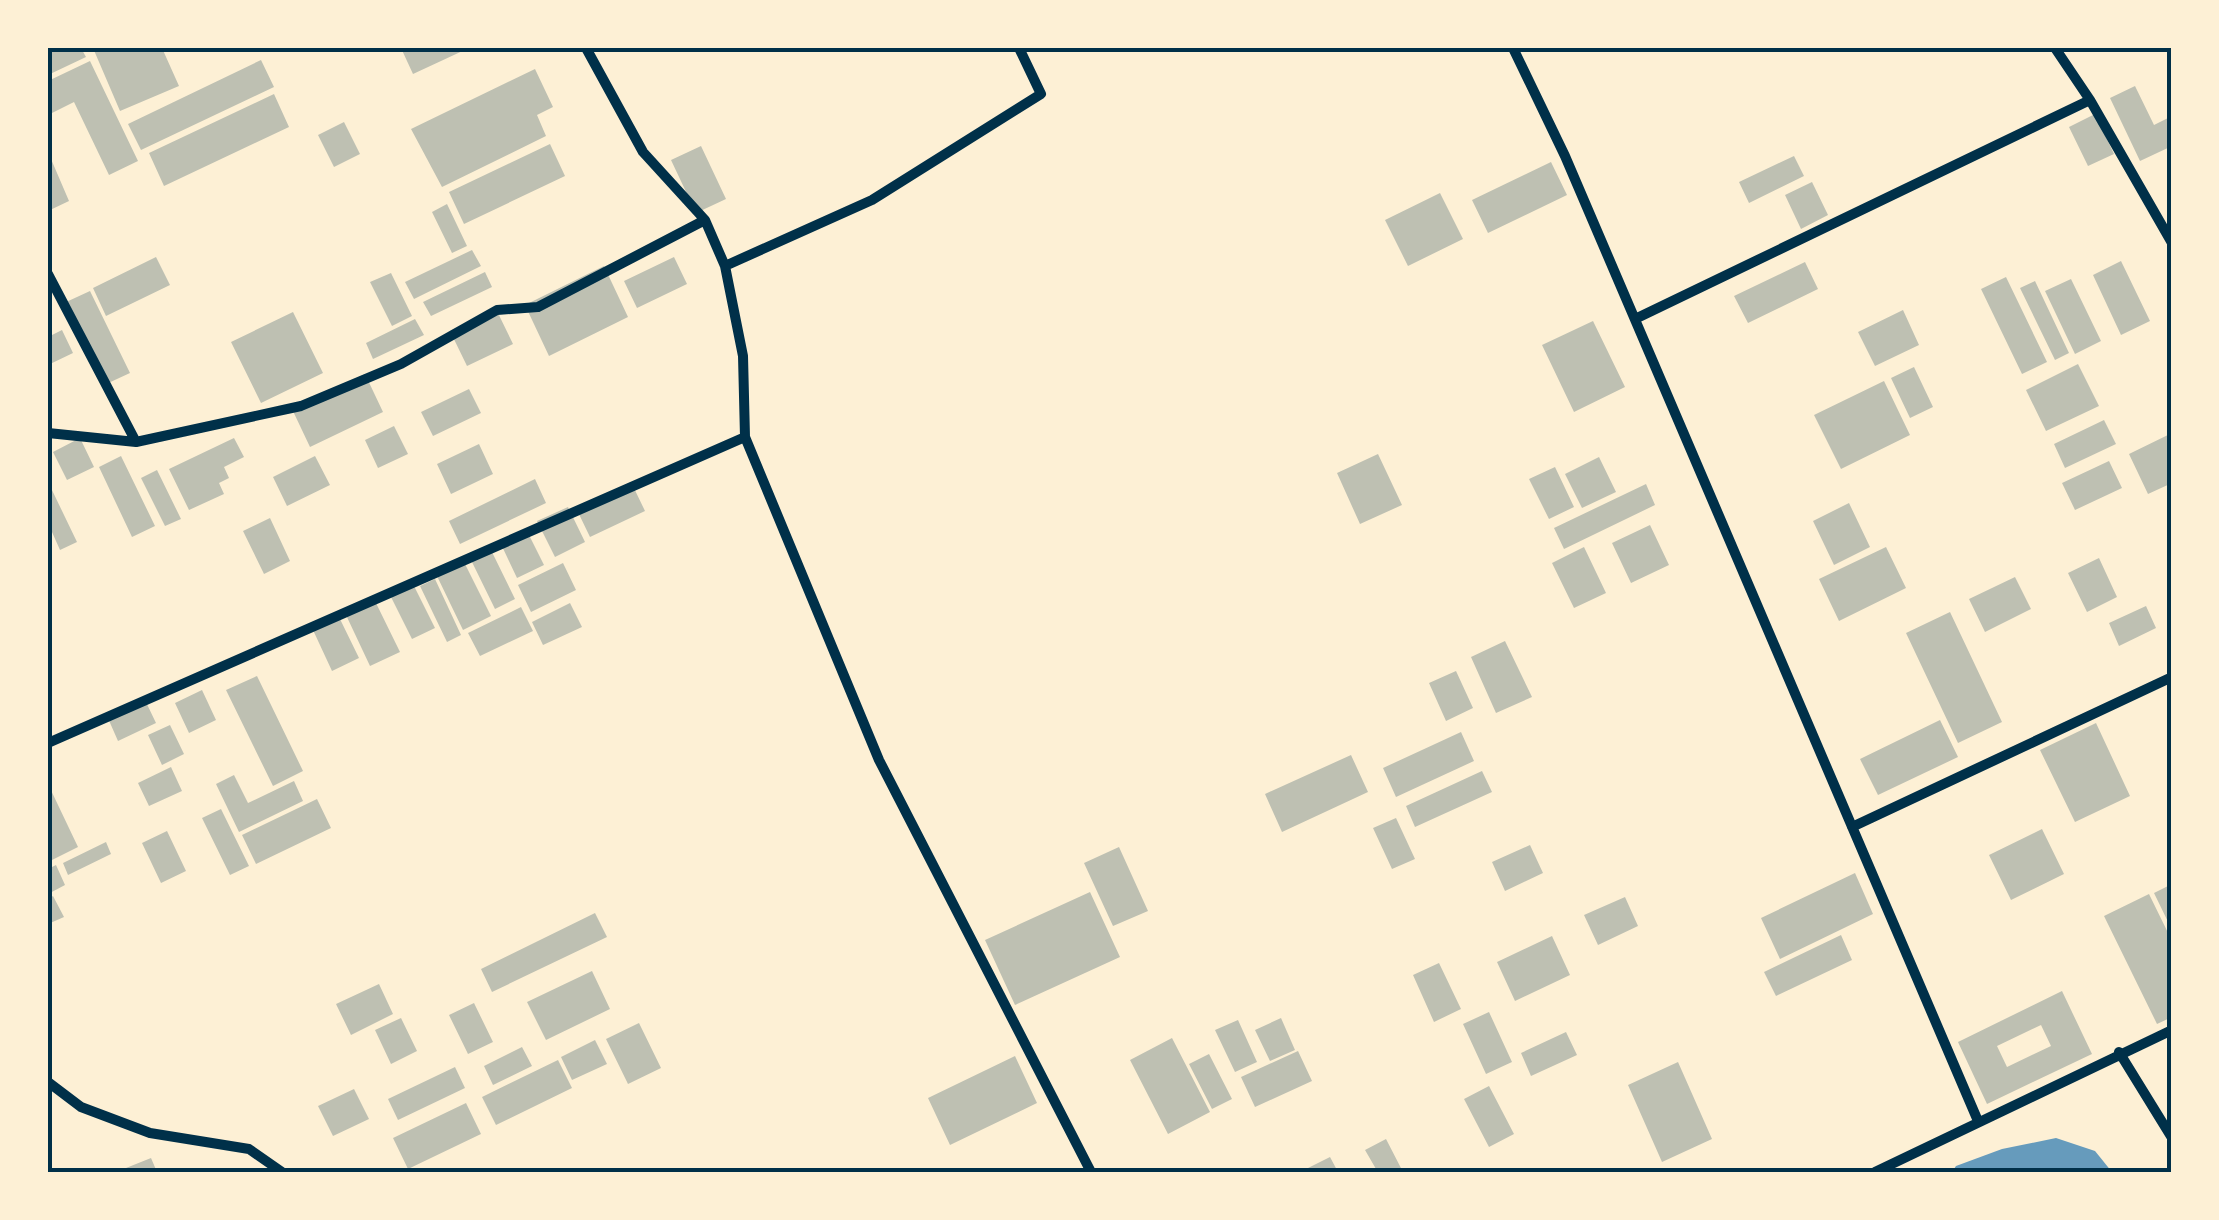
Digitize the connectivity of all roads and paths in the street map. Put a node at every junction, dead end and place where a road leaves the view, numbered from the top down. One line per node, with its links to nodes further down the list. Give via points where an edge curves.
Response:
1 (586, 48): 6 (street, via 643,152)
2 (1018, 48): 8 (street, via 1041,94 872,200)
3 (1513, 48): 10 (street)
4 (2055, 48): 5 (street)
5 (2090, 100): 7 (street); 10 (street)
6 (704, 220): 8 (street); 13 (street, via 538,307 497,310 401,364 301,406)
7 (2172, 243)
8 (725, 266): 12 (street, via 743,356)
9 (48, 274): 13 (street)
10 (1635, 320): 16 (street)
11 (48, 433): 13 (street)
12 (745, 437): 15 (street); 23 (street, via 879,760)
13 (136, 442)
14 (2172, 676): 16 (street)
15 (48, 743)
16 (1852, 827): 20 (street)
17 (2172, 1030): 18 (street)
18 (2118, 1052): 20 (street); 21 (street)
19 (48, 1082): 22 (street, via 81,1107 150,1132 249,1149)
20 (1978, 1121): 24 (street)
21 (2172, 1138)
22 (282, 1172)
23 (1091, 1172)
24 (1875, 1172)

